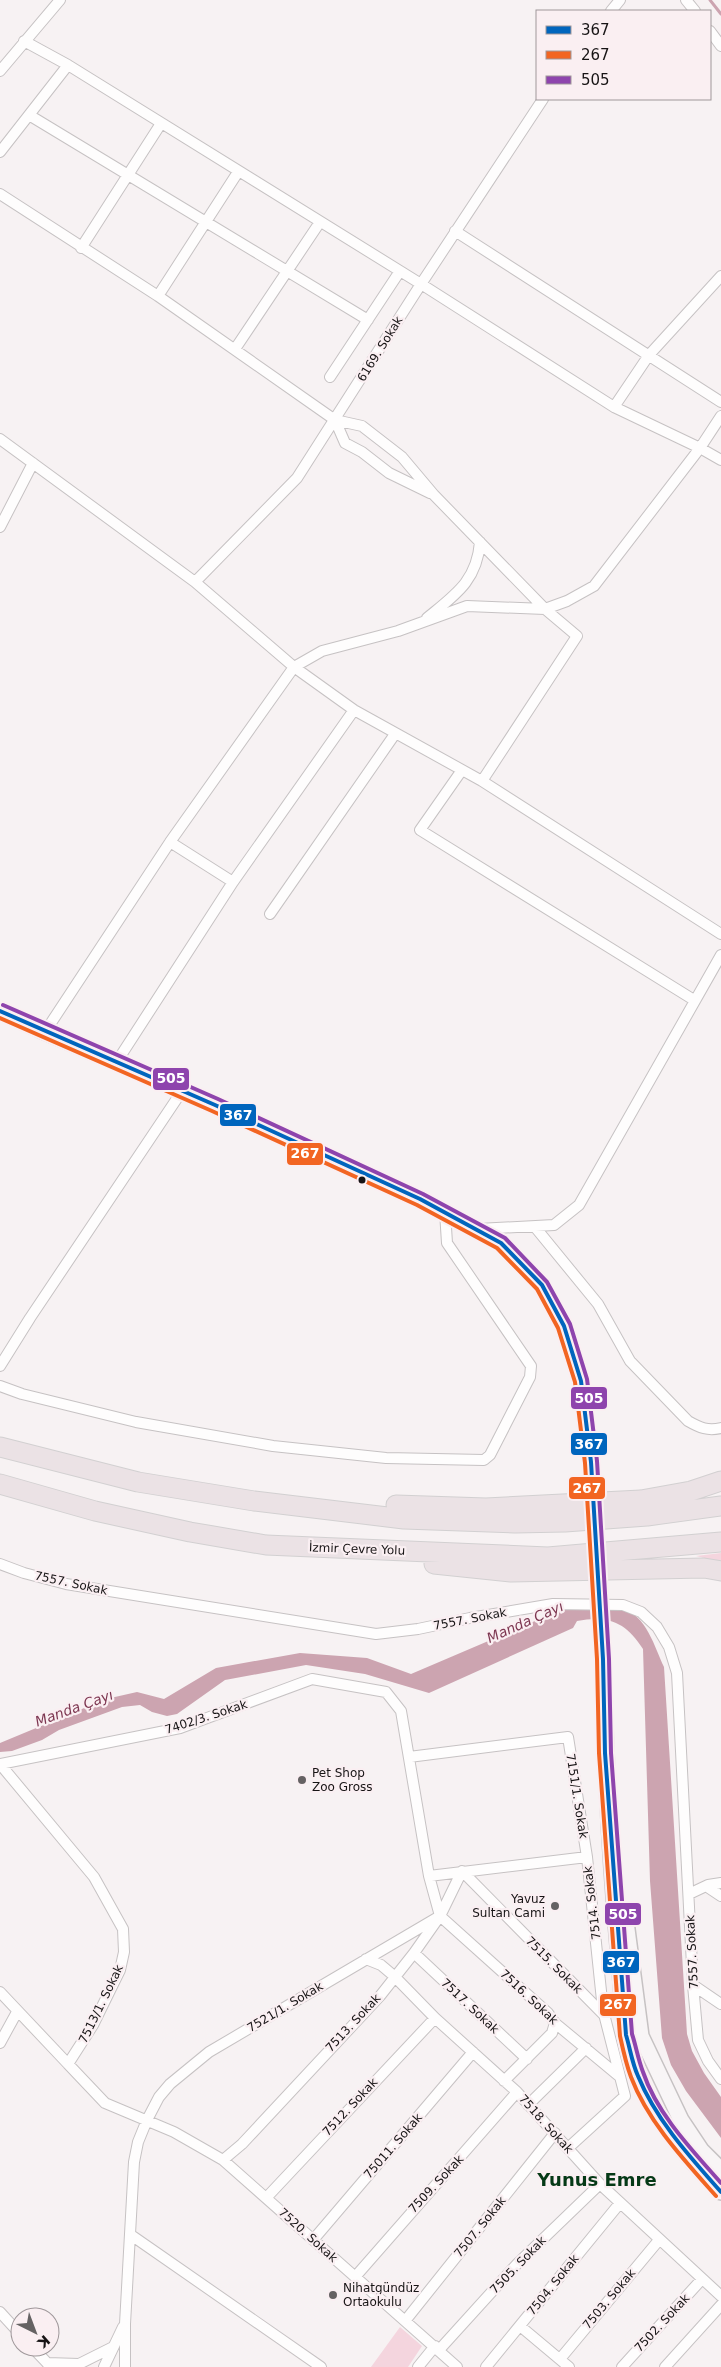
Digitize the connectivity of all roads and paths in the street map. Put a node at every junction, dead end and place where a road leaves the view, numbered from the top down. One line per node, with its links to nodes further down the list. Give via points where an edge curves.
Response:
1 (60, 0): 7 (street)
2 (620, 0): 4 (street)
3 (686, 0): 5 (street)
4 (612, 10)
5 (694, 10)
6 (711, 32): 8 (street)
7 (24, 41): 9 (street); 10 (street)
8 (721, 46)
9 (68, 66): 12 (street); 13 (street)
10 (0, 71)
11 (543, 100): 20 (street, 6169. Sokak)
12 (30, 115): 14 (street); 16 (street, 6169. Sokak)
13 (160, 124): 15 (street); 16 (street)
14 (0, 152)
15 (238, 172): 18 (street); 19 (street)
16 (128, 176): 19 (street, 6169. Sokak); 21 (street)
17 (1, 196): 21 (street)
18 (320, 222): 22 (street); 23 (street)
19 (206, 223): 23 (street, 6169. Sokak); 26 (street)
20 (456, 231): 25 (street, 6169. Sokak); 29 (street)
21 (81, 248): 26 (street)
22 (400, 271): 25 (street); 27 (street, 6169. Sokak)
23 (286, 272): 27 (street, 6169. Sokak); 28 (street)
24 (721, 276): 29 (street)
25 (421, 284): 32 (street); 34 (street, 6169. Sokak)
26 (158, 296): 28 (street)
27 (368, 320): 30 (street, 6169. Sokak)
28 (235, 349): 34 (street)
29 (649, 355): 31 (street); 32 (street)
30 (330, 377)
31 (721, 402)
32 (614, 406): 36 (street)
33 (721, 416): 36 (street)
34 (335, 420): 39 (street, via 362,426 402,457); 39 (street, via 345,444 362,452 389,473); 42 (street, 6169. Sokak, via 297,478)
35 (0, 439): 38 (street)
36 (700, 448): 37 (street); 43 (street, via 594,586)
37 (721, 460)
38 (33, 463): 40 (street); 42 (street)
39 (434, 495): 41 (street)
40 (0, 527)
41 (480, 542): 43 (street); 44 (street, via 479,561 462,589)
42 (195, 582): 45 (street)
43 (545, 609): 44 (street, via 467,606); 49 (street, via 577,636)
44 (420, 623): 45 (street, via 322,651)
45 (294, 667): 46 (street); 50 (street)
46 (354, 710): 47 (street); 51 (street)
47 (395, 734): 48 (street); 52 (street)
48 (462, 770): 49 (street); 55 (street, via 420,830)
49 (482, 781): 53 (street)
50 (170, 842): 51 (street); 57 (street)
51 (233, 882): 58 (street)
52 (270, 914)
53 (721, 934)
54 (721, 955): 55 (street)
55 (694, 1000): 61 (street, via 579,1206 554,1225)
56 (0, 1011): 57 (main road)
57 (45, 1032): 58 (main road)
58 (116, 1064): 59 (main road)
59 (182, 1091): 60 (main road); 63 (street)
60 (445, 1212): 62 (main road); 64 (street, via 446,1243 531,1366 530,1377 490,1455 484,1460 386,1458 273,1446 136,1422)
61 (535, 1227): 62 (street); 65 (street, via 598,1304 630,1361 688,1421 711,1430)
62 (477, 1229): 75 (main road, bridge, via 501,1243 542,1286 564,1326 581,1381 591,1462)
63 (0, 1366)
64 (0, 1386)
65 (721, 1428)
66 (0, 1447): 69 (highway, via 138,1482)
67 (721, 1481): 69 (highway, via 691,1491 641,1500 486,1508)
68 (0, 1484): 72 (highway, İzmir Çevre Yolu, via 95,1511)
69 (254, 1501): 70 (highway, via 404,1519 515,1524 646,1516)
70 (721, 1506)
71 (721, 1542): 72 (highway, İzmir Çevre Yolu, via 548,1557)
72 (266, 1545): 74 (highway, via 511,1572 704,1568)
73 (0, 1564): 83 (street, 7557. Sokak, via 66,1584 376,1634 554,1604 623,1606 641,1612 657,1627 669,1647 678,1673)
74 (721, 1571)
75 (603, 1659): 110 (main road, via 626,1928 641,2036 681,2120 701,2150); 112 (main road, via 605,1753 626,2035 637,2075 653,2107 688,2155)
76 (409, 1756): 77 (street, 7402/3. Sokak, via 401,1711 386,1692 312,1679 180,1728); 78 (street, 7151/1. Sokak, via 568,1737); 80 (street)
77 (0, 1764): 100 (street, 7513/1. Sokak, via 94,1877 123,1929 124,1952 120,1970 93,2025)
78 (586, 1857): 79 (street, 7151/1. Sokak); 93 (street, 7514. Sokak)
79 (462, 1871): 80 (street, 7151/1. Sokak); 85 (street, 7513. Sokak); 93 (street, 7515. Sokak)
80 (429, 1876): 85 (street)
81 (721, 1884): 82 (street)
82 (706, 1886): 83 (street); 84 (street)
83 (689, 1894): 89 (street, 7557. Sokak)
84 (721, 1896)
85 (440, 1916): 86 (street, 7513. Sokak); 87 (street, 7521/1. Sokak); 95 (street, 7516. Sokak)
86 (414, 1953): 88 (street, 7513. Sokak); 99 (street, 7517. Sokak)
87 (366, 1959): 88 (street, 7518. Sokak, via 381,1965); 106 (street, 7521/1. Sokak, via 209,2052 170,2084)
88 (394, 1976): 94 (street, 7518. Sokak); 109 (street, 7513. Sokak, via 380,1996 242,2144)
89 (693, 1985): 91 (street); 102 (street, 7557. Sokak, via 698,2040)
90 (0, 1992): 92 (street)
91 (721, 2004)
92 (17, 2012): 96 (street); 100 (street)
93 (604, 2016): 101 (street, 7514. Sokak)
94 (435, 2018): 98 (street, 7518. Sokak); 113 (street, 7512. Sokak)
95 (555, 2023): 97 (street, 7516. Sokak); 99 (street, via 552,2033)
96 (0, 2043)
97 (586, 2048): 101 (street, 7516. Sokak); 105 (street)
98 (473, 2052): 103 (street, 7518. Sokak); 116 (street, 75011. Sokak)
99 (526, 2059): 103 (street)
100 (68, 2064): 106 (street, via 105,2103)
101 (620, 2077): 108 (street, 7514. Sokak, via 625,2096)
102 (721, 2079)
103 (504, 2081): 104 (street, 7518. Sokak)
104 (517, 2092): 105 (street, 7518. Sokak); 118 (street, 7509. Sokak)
105 (528, 2105): 107 (street, 7518. Sokak)
106 (147, 2120): 109 (street, 7520. Sokak); 115 (street, 7521/1. Sokak, via 134,2162)
107 (555, 2133): 108 (street, 7518. Sokak); 123 (street, 7507. Sokak)
108 (568, 2148): 111 (street, 7518. Sokak)
109 (223, 2160): 113 (street, 7520. Sokak)
110 (721, 2170)
111 (600, 2184): 114 (street, 7518. Sokak); 128 (street, 7505. Sokak)
112 (720, 2189)
113 (267, 2197): 116 (street, 7520. Sokak)
114 (620, 2203): 117 (street, 7518. Sokak); 126 (street, 7504. Sokak)
115 (131, 2235): 125 (street, 7521/1. Sokak); 133 (street)
116 (313, 2240): 118 (street, 7520. Sokak)
117 (658, 2240): 119 (street, 7518. Sokak); 129 (street, 7503. Sokak)
118 (355, 2277): 123 (street, 7520. Sokak)
119 (702, 2279): 120 (street, 7518. Sokak); 138 (street, 7502. Sokak)
120 (721, 2296)
121 (721, 2305): 139 (street)
122 (0, 2312): 124 (street)
123 (405, 2321): 128 (street, 7520. Sokak)
124 (10, 2323)
125 (125, 2324): 127 (street); 132 (street, 7521/1. Sokak)
126 (520, 2326): 129 (street); 136 (street, 7504. Sokak)
127 (113, 2347): 130 (street, via 79,2364); 131 (street)
128 (437, 2348): 134 (street, 7505. Sokak); 135 (street, 7520. Sokak)
129 (560, 2358): 137 (street)
130 (49, 2366)
131 (104, 2367)
132 (125, 2367)
133 (321, 2367)
134 (418, 2367)
135 (457, 2367)
136 (486, 2367)
137 (569, 2367)
138 (622, 2367)
139 (665, 2367)

